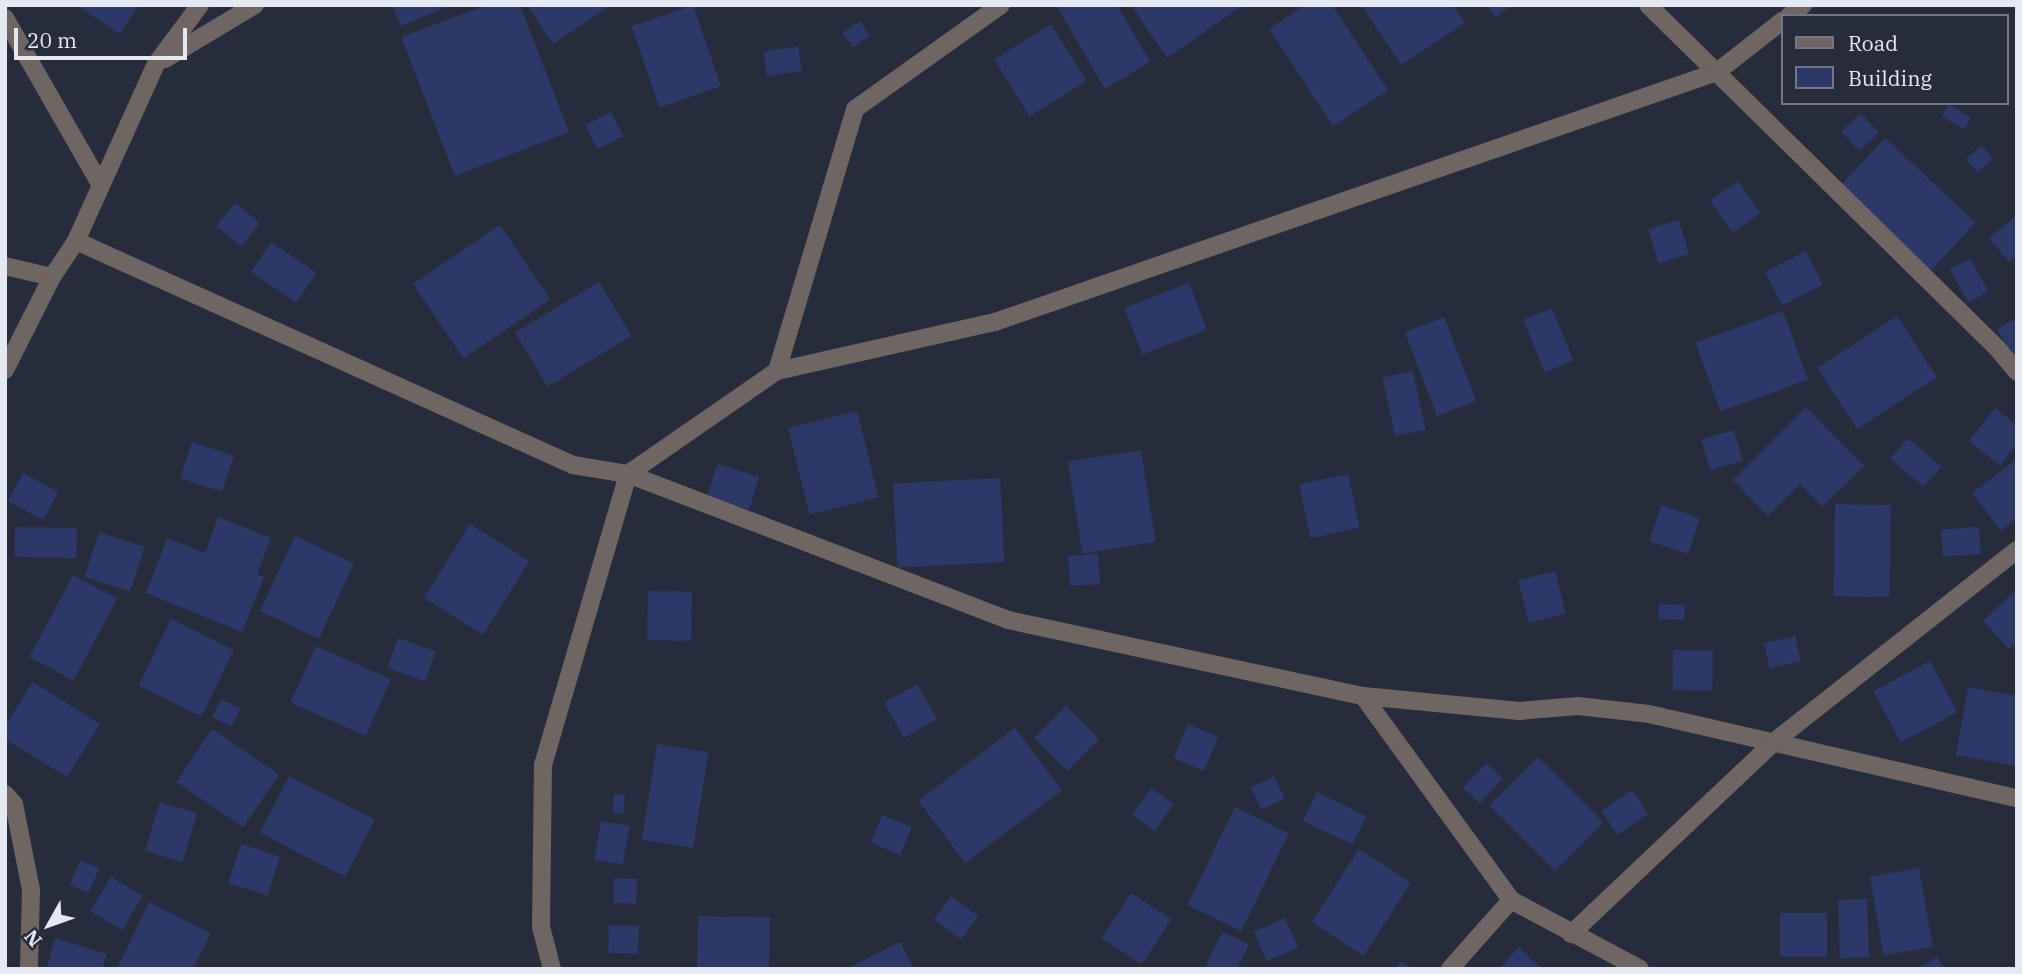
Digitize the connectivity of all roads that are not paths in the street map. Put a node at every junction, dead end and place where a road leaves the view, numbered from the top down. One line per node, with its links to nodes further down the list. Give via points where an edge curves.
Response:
1 (200, 5): 7 (street)
2 (255, 5): 7 (street)
3 (1001, 5): 14 (street, via 855,109)
4 (1648, 5): 8 (street)
5 (5, 18): 9 (street)
6 (1780, 23): 8 (street)
7 (156, 64): 9 (street)
8 (1717, 72): 14 (street, via 995,322); 15 (street)
9 (100, 184): 10 (street)
10 (76, 241): 12 (street); 16 (street, via 573,465)
11 (5, 265): 12 (street)
12 (52, 277): 13 (street)
13 (5, 370)
14 (778, 371): 16 (street)
15 (2017, 372)
16 (628, 474): 18 (street, via 1008,620); 25 (street, via 543,765 541,927)
17 (2017, 550): 19 (street)
18 (1363, 696): 19 (street, via 1519,711 1577,706 1649,714); 22 (street)
19 (1776, 741): 21 (street); 23 (street)
20 (5, 794): 24 (street, via 14,804 31,890)
21 (2017, 797)
22 (1511, 900): 23 (street); 26 (street)
23 (1571, 934): 27 (street)
24 (29, 969)
25 (552, 969)
26 (1450, 969)
27 (1640, 969)

